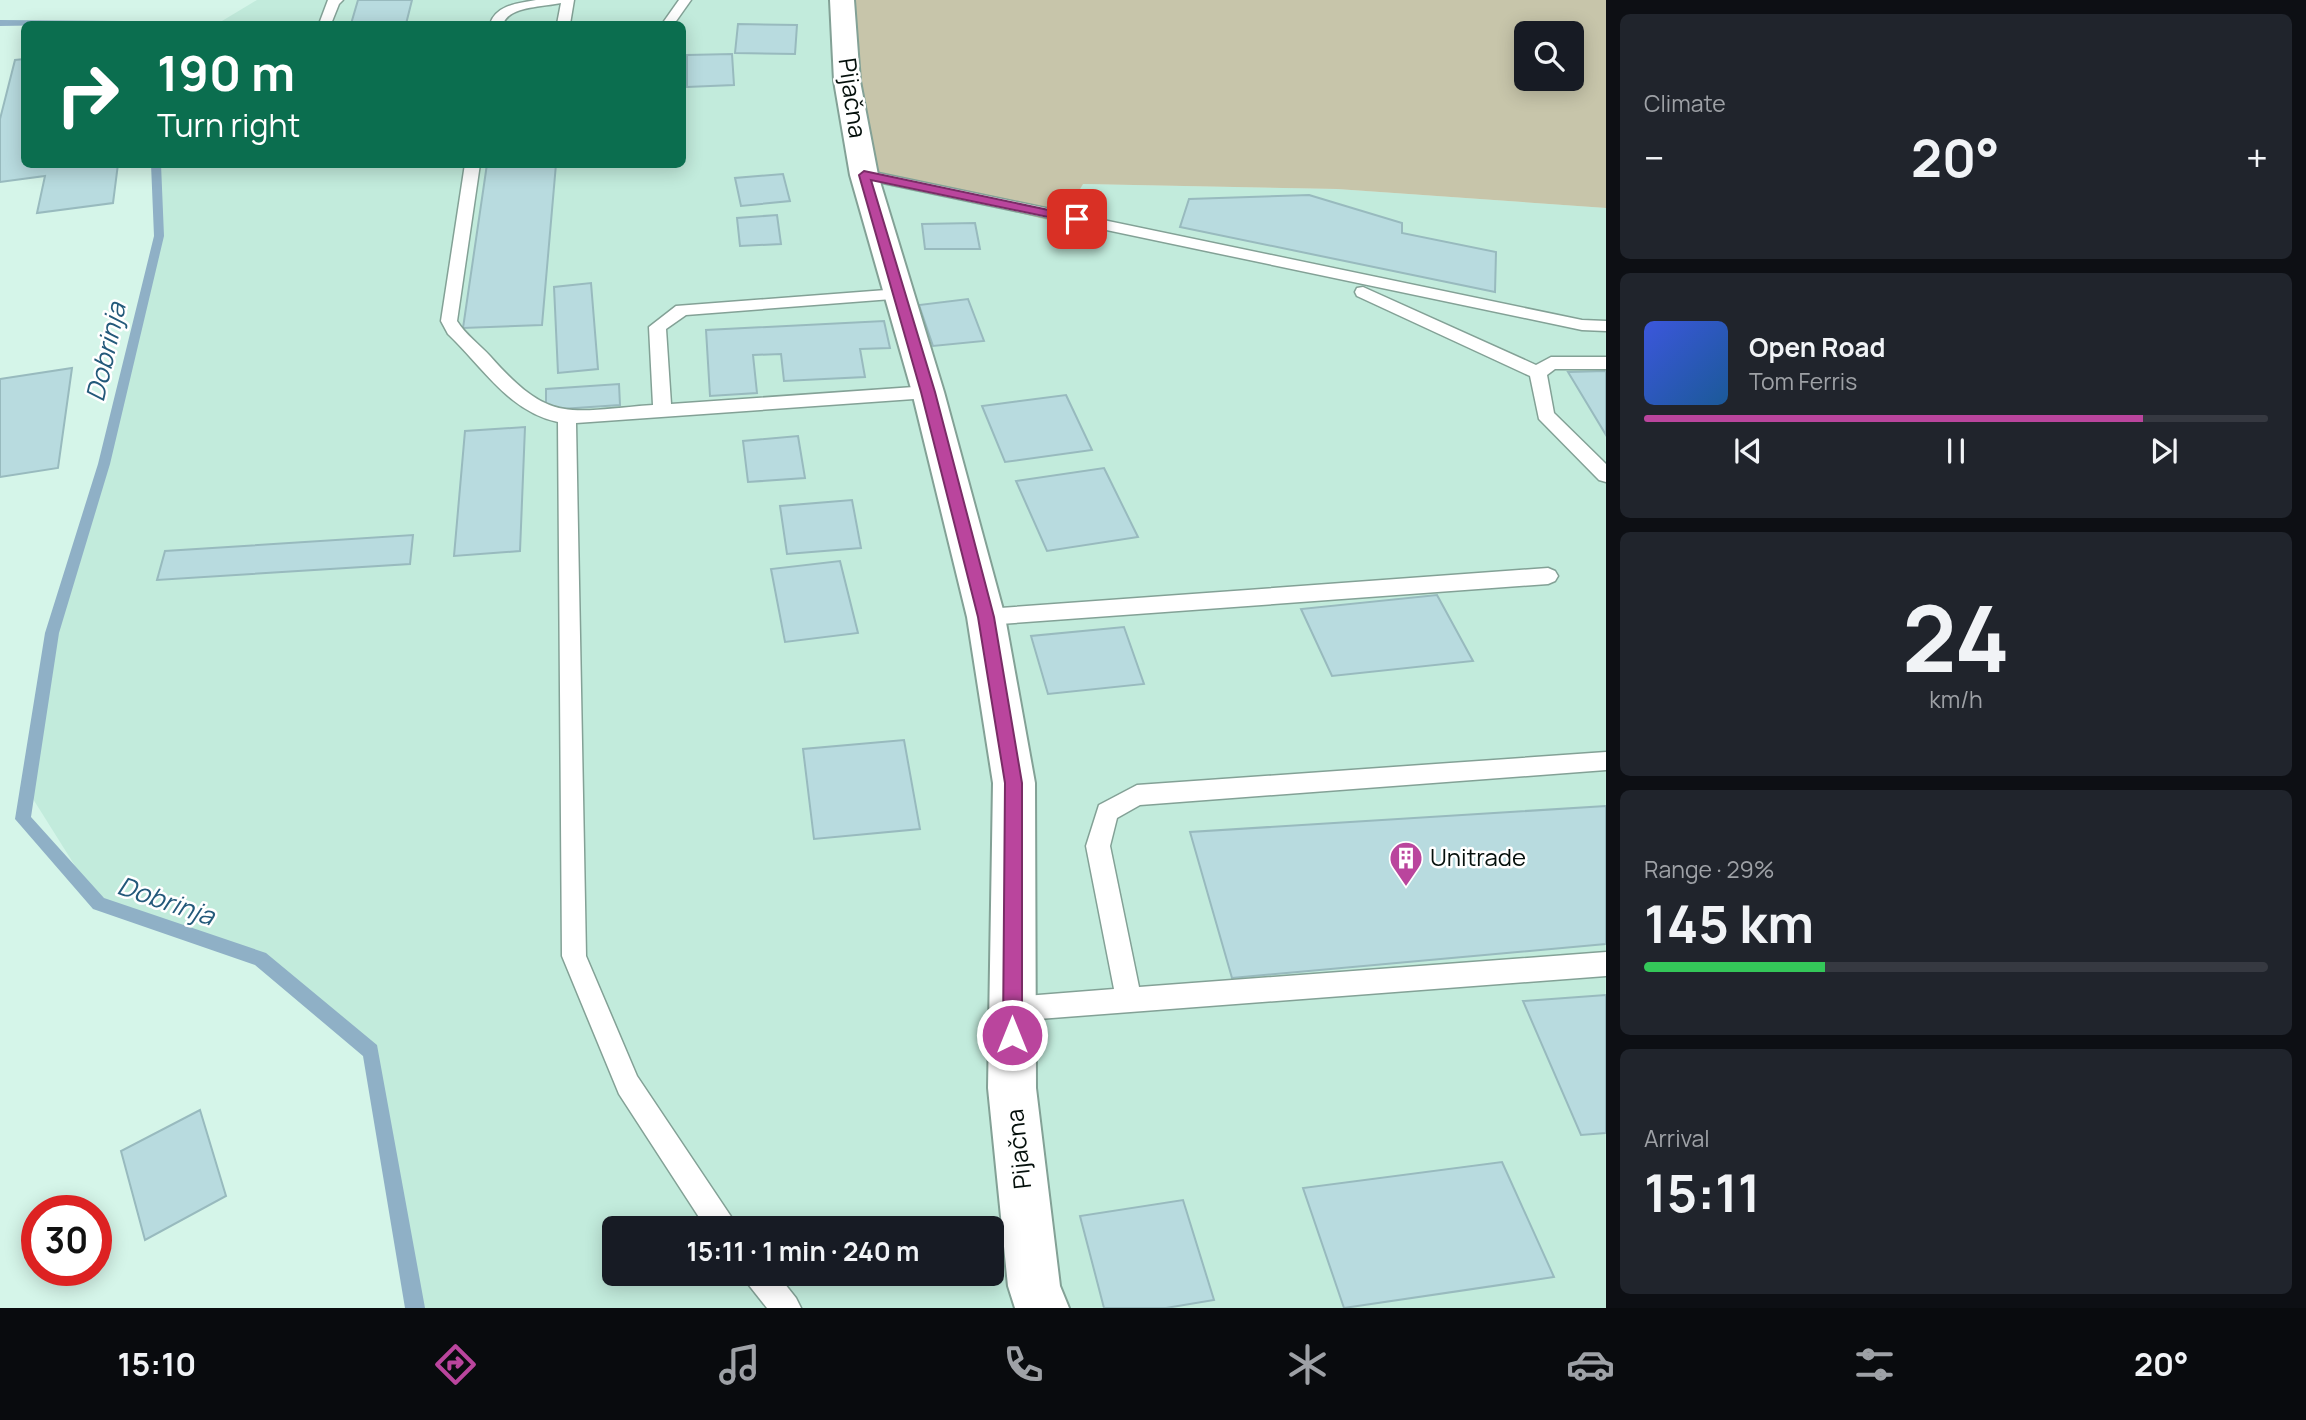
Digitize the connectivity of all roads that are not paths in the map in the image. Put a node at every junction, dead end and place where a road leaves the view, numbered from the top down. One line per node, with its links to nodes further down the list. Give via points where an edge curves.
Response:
1 (337, 0): 6 (lane)
2 (559, 0): 7 (lane, via 509,10)
3 (568, 0): 8 (lane)
4 (684, 0): 9 (lane)
5 (842, 0): 11 (street, Pijačna, via 847,81)
6 (326, 21)
7 (498, 21)
8 (565, 21)
9 (670, 21)
10 (472, 168): 19 (lane, via 449,321 519,398 548,416)
11 (864, 175): 13 (street, Pijačna); 14 (lane, via 1582,325)
12 (1363, 292): 16 (lane)
13 (899, 295): 17 (street, Pijačna); 18 (lane, via 682,310 657,327)
14 (1606, 326)
15 (1606, 363): 16 (lane, via 1551,363)
16 (1538, 373): 20 (lane, via 1545,415)
17 (928, 392): 18 (lane); 22 (street, Pijačna)
18 (662, 410): 19 (lane)
19 (567, 417): 27 (lane, via 574,956 628,1085)
20 (1606, 475)
21 (1548, 576): 22 (lane)
22 (986, 617): 26 (street, Pijačna, via 1014,783)
23 (1606, 761): 25 (lane, via 1138,795 1107,812 1098,846)
24 (1606, 964): 25 (lane)
25 (1129, 1002): 26 (lane)
26 (1012, 1009): 30 (street, Pijačna, via 1012,1088 1034,1286)
27 (714, 1216)
28 (768, 1286): 29 (lane)
29 (786, 1308)
30 (1042, 1308)

